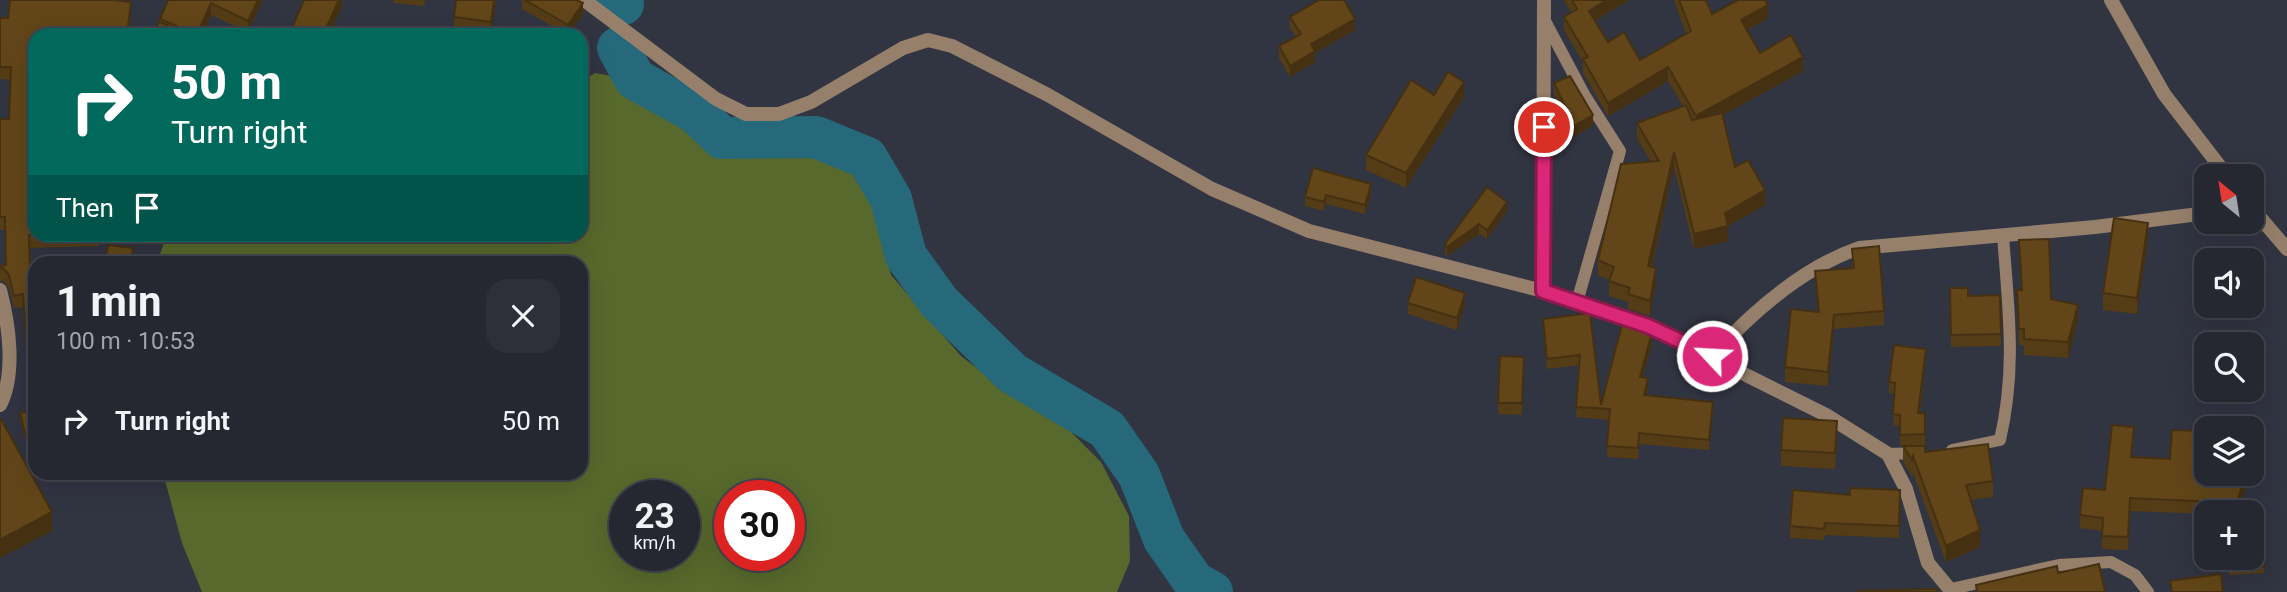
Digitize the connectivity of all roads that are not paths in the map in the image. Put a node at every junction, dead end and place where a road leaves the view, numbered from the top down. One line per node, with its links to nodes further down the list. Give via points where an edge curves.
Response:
1 (584, 0): 11 (street, via 716,99 746,114 779,114 811,103 903,48 928,40 952,46 1212,189 1309,231)
2 (1544, 0): 4 (street)
3 (2111, 0): 5 (street, via 2164,94)
4 (1544, 19): 11 (street); 12 (lane, via 1620,151)
5 (2218, 164)
6 (2194, 214): 8 (street)
7 (2264, 222): 9 (street)
8 (2003, 235): 13 (street, via 1859,248 1827,259 1745,319); 15 (lane, via 2012,354 2000,439 1938,453)
9 (2287, 250)
10 (0, 290): 14 (street, via 9,387)
11 (1543, 291): 12 (street)
12 (1577, 302): 13 (street, via 1648,326)
13 (1712, 356): 15 (street, via 1826,415)
14 (0, 405)
15 (1888, 454): 16 (street, via 1906,489 1928,563)
16 (1952, 590): 17 (lane, via 2059,565 2111,562 2135,575)
17 (2148, 592)

